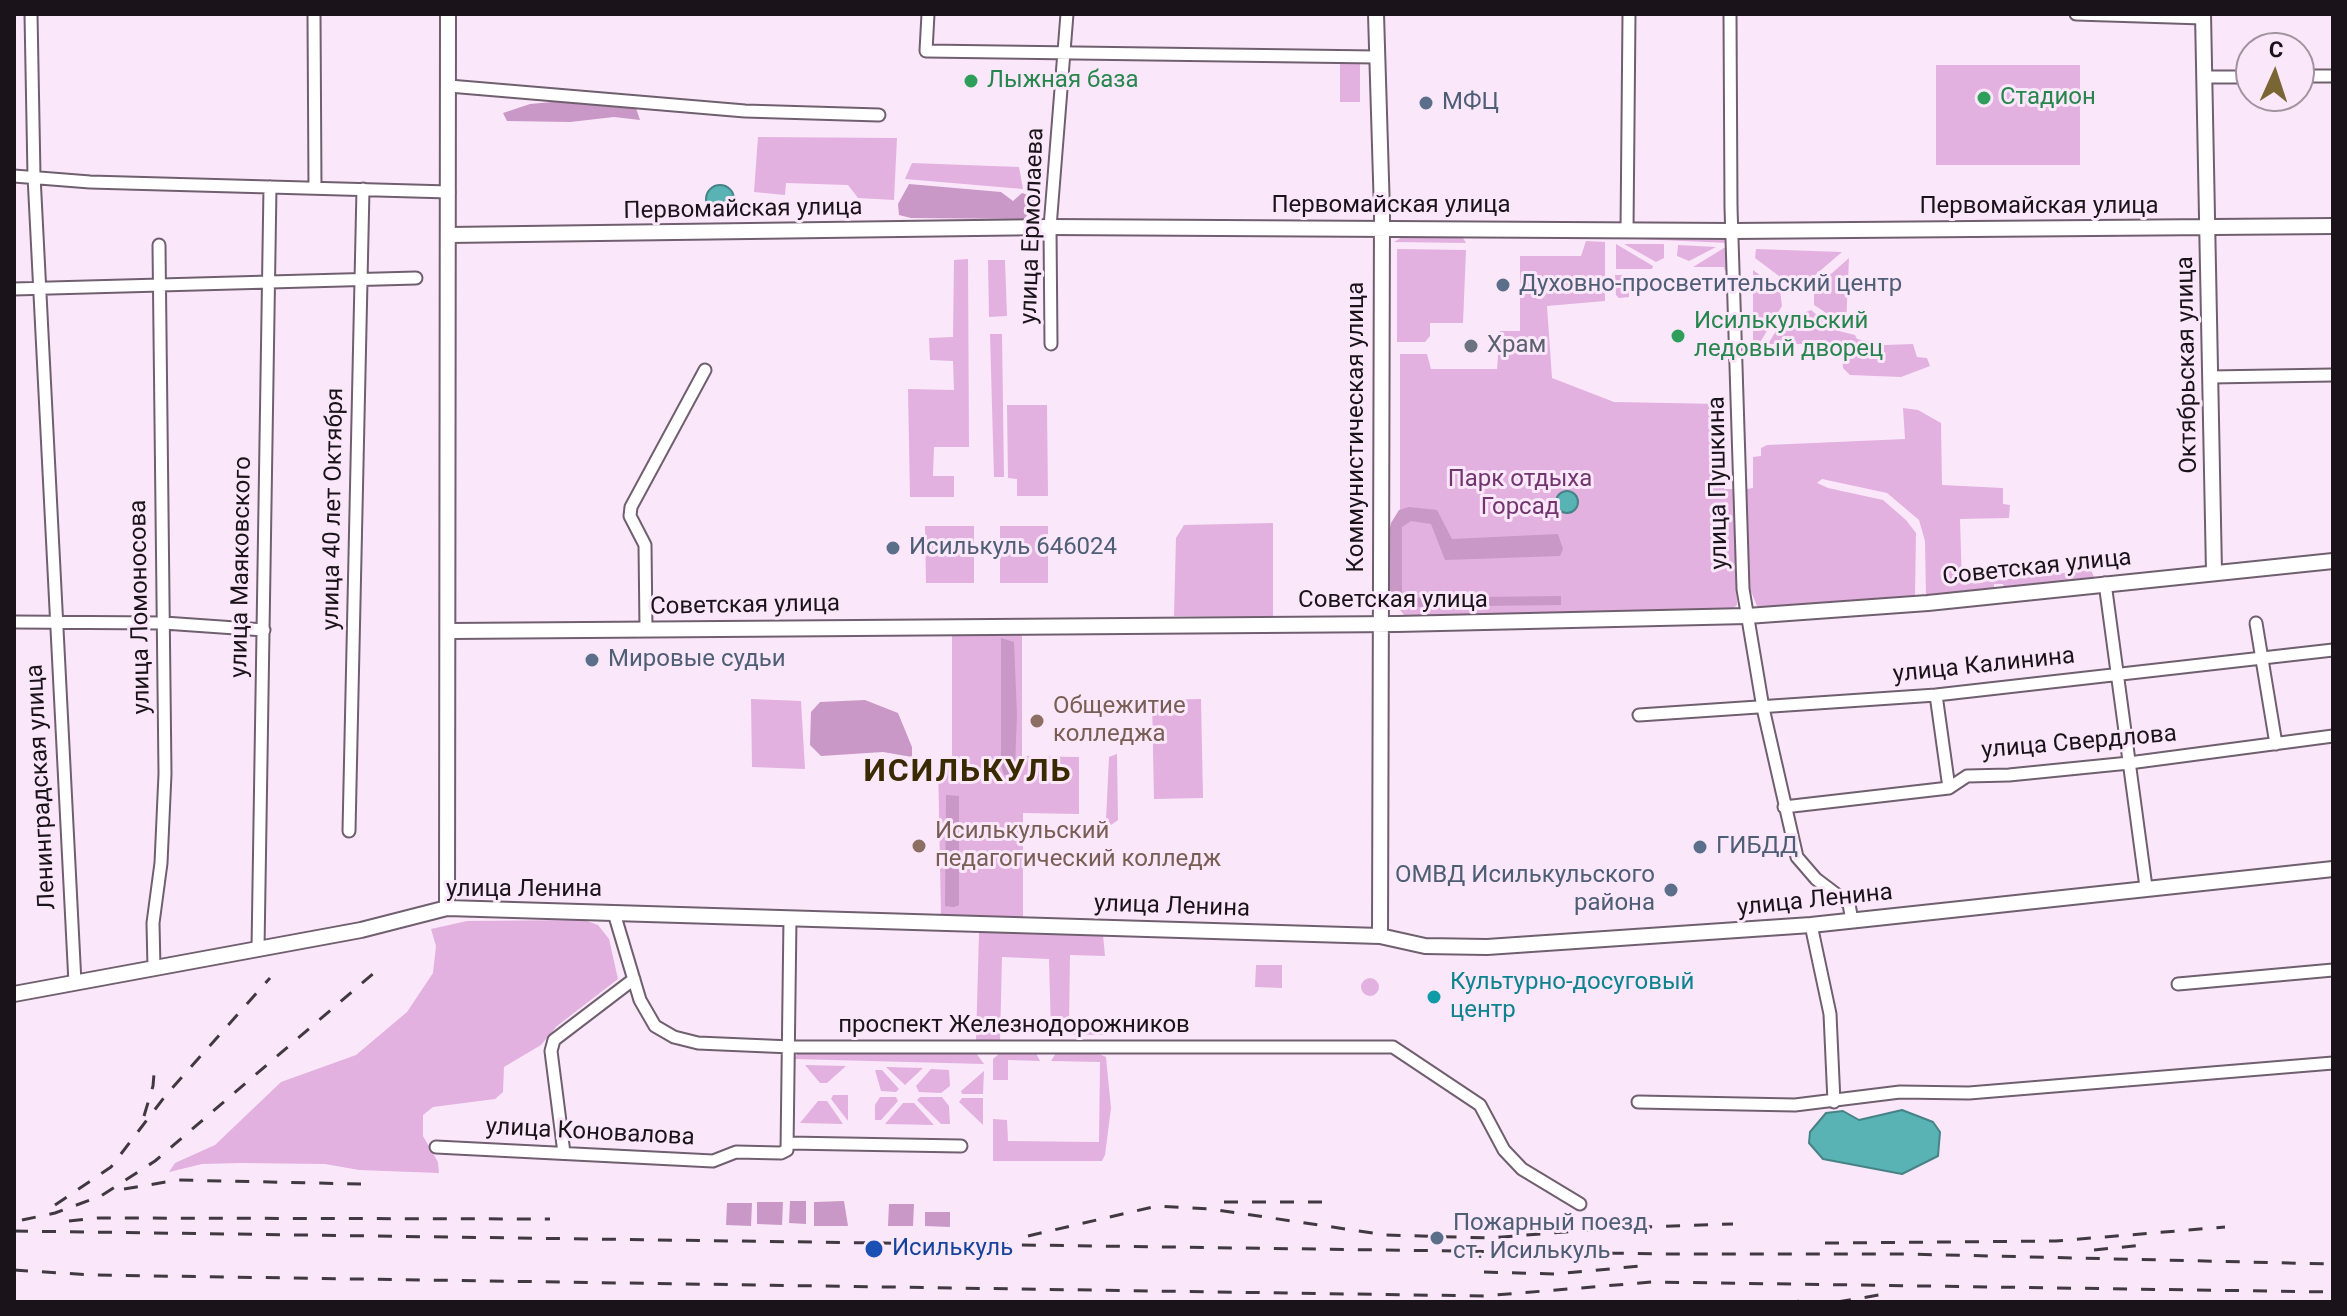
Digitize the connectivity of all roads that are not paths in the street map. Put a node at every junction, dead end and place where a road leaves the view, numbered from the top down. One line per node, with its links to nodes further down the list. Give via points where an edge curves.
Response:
1 (31, 14): 18 (street, Ленинградская улица)
2 (314, 14): 20 (street)
3 (448, 14): 15 (street)
4 (928, 14): 11 (street, via 926,51)
5 (1067, 14): 11 (street, улица Ермолаева)
6 (1376, 14): 12 (street, Коммунистическая улица)
7 (1629, 14): 27 (street)
8 (1730, 14): 28 (street, улица Пушкина)
9 (2076, 14): 10 (street)
10 (2203, 16): 13 (street, Октябрьская улица)
11 (1063, 55): 12 (street); 25 (street, улица Ермолаева)
12 (1376, 57): 23 (street, Коммунистическая улица)
13 (2204, 77): 14 (street); 26 (street, Октябрьская улица)
14 (2235, 77)
15 (449, 86): 16 (street, via 745,111); 22 (street)
16 (879, 115)
17 (14, 176): 18 (street)
18 (34, 176): 19 (street); 35 (street, Ленинградская улица)
19 (270, 187): 20 (street); 33 (street, улица Маяковского)
20 (315, 188): 21 (street)
21 (363, 189): 22 (street); 32 (street, улица 40 лет Октября)
22 (449, 192): 29 (street)
23 (1381, 226): 25 (street, Первомайская улица); 27 (street, Первомайская улица); 49 (street, Коммунистическая улица)
24 (2333, 226): 26 (street, Первомайская улица)
25 (1050, 227): 29 (street, Первомайская улица); 37 (street, улица Ермолаева)
26 (2207, 228): 28 (street, Первомайская улица); 40 (street, Октябрьская улица)
27 (1627, 230): 28 (street, Первомайская улица)
28 (1733, 231): 44 (street, улица Пушкина)
29 (449, 235): 52 (street)
30 (159, 245): 34 (street, улица Ломоносова)
31 (416, 278): 32 (street)
32 (361, 280): 33 (street); 64 (street, улица 40 лет Октября)
33 (268, 282): 34 (street); 51 (street, улица Маяковского)
34 (159, 285): 35 (street); 47 (street, улица Ломоносова)
35 (39, 287): 36 (street); 45 (street, Ленинградская улица)
36 (14, 289)
37 (1051, 344)
38 (705, 370): 50 (street, via 631,507 630,516 645,545)
39 (2333, 375): 40 (street)
40 (2210, 377): 42 (street, Октябрьская улица)
41 (2333, 561): 42 (street, Советская улица)
42 (2214, 572): 43 (street, Советская улица)
43 (2105, 583): 44 (street, Советская улица); 55 (street)
44 (1747, 616): 49 (street, Советская улица); 57 (street, улица Пушкина)
45 (56, 621): 46 (street); 47 (street); 77 (street, Ленинградская улица)
46 (14, 622)
47 (164, 623): 51 (street); 74 (street, улица Ломоносова, via 165,774)
48 (2256, 623): 54 (street)
49 (1379, 624): 50 (street, Советская улица); 72 (street, Коммунистическая улица)
50 (646, 629): 52 (street, Советская улица)
51 (264, 630): 73 (street, улица Маяковского)
52 (450, 631): 67 (street)
53 (2333, 650): 54 (street, улица Калинина)
54 (2262, 659): 55 (street, улица Калинина); 60 (street)
55 (2118, 674): 56 (street, улица Калинина); 61 (street)
56 (1936, 695): 57 (street, улица Калинина); 62 (street)
57 (1763, 708): 58 (street, улица Калинина); 63 (street, улица Пушкина)
58 (1639, 715)
59 (2333, 736): 60 (street, улица Свердлова)
60 (2276, 744): 61 (street, улица Свердлова)
61 (2129, 763): 62 (street, улица Свердлова, via 1967,776); 66 (street)
62 (1949, 788): 63 (street, улица Свердлова)
63 (1784, 807): 70 (street, улица Пушкина, via 1797,857 1849,904)
64 (349, 831)
65 (2333, 869): 66 (street, улица Ленина)
66 (2146, 887): 70 (street, улица Ленина)
67 (447, 908): 68 (street, улица Ленина); 73 (street, улица Ленина)
68 (614, 913): 69 (street, улица Ленина); 76 (street, проспект Железнодорожников)
69 (790, 918): 72 (street, улица Ленина); 80 (street)
70 (1852, 921): 71 (street, улица Ленина)
71 (1811, 925): 72 (street, улица Ленина, via 1487,947 1425,946); 83 (street, via 1830,1014)
72 (1380, 936)
73 (258, 949): 74 (street, улица Ленина)
74 (154, 968): 77 (street, улица Ленина)
75 (2333, 970): 78 (street)
76 (634, 979): 80 (street, проспект Железнодорожников, via 655,1026 674,1037); 87 (street, via 554,1040)
77 (75, 983): 79 (street, улица Ленина)
78 (2178, 984)
79 (14, 994)
80 (789, 1047): 84 (street); 88 (street, проспект Железнодорожников, via 1385,1046 1407,1052 1480,1105 1504,1150 1522,1169)
81 (2333, 1063): 83 (street, via 1969,1093 1900,1092)
82 (1638, 1102): 83 (street)
83 (1834, 1102)
84 (787, 1146): 85 (street, улица Коновалова); 87 (street, улица Коновалова, via 781,1153 736,1152 713,1161)
85 (961, 1146)
86 (436, 1147): 87 (street, улица Коновалова)
87 (564, 1153)
88 (1580, 1204)

